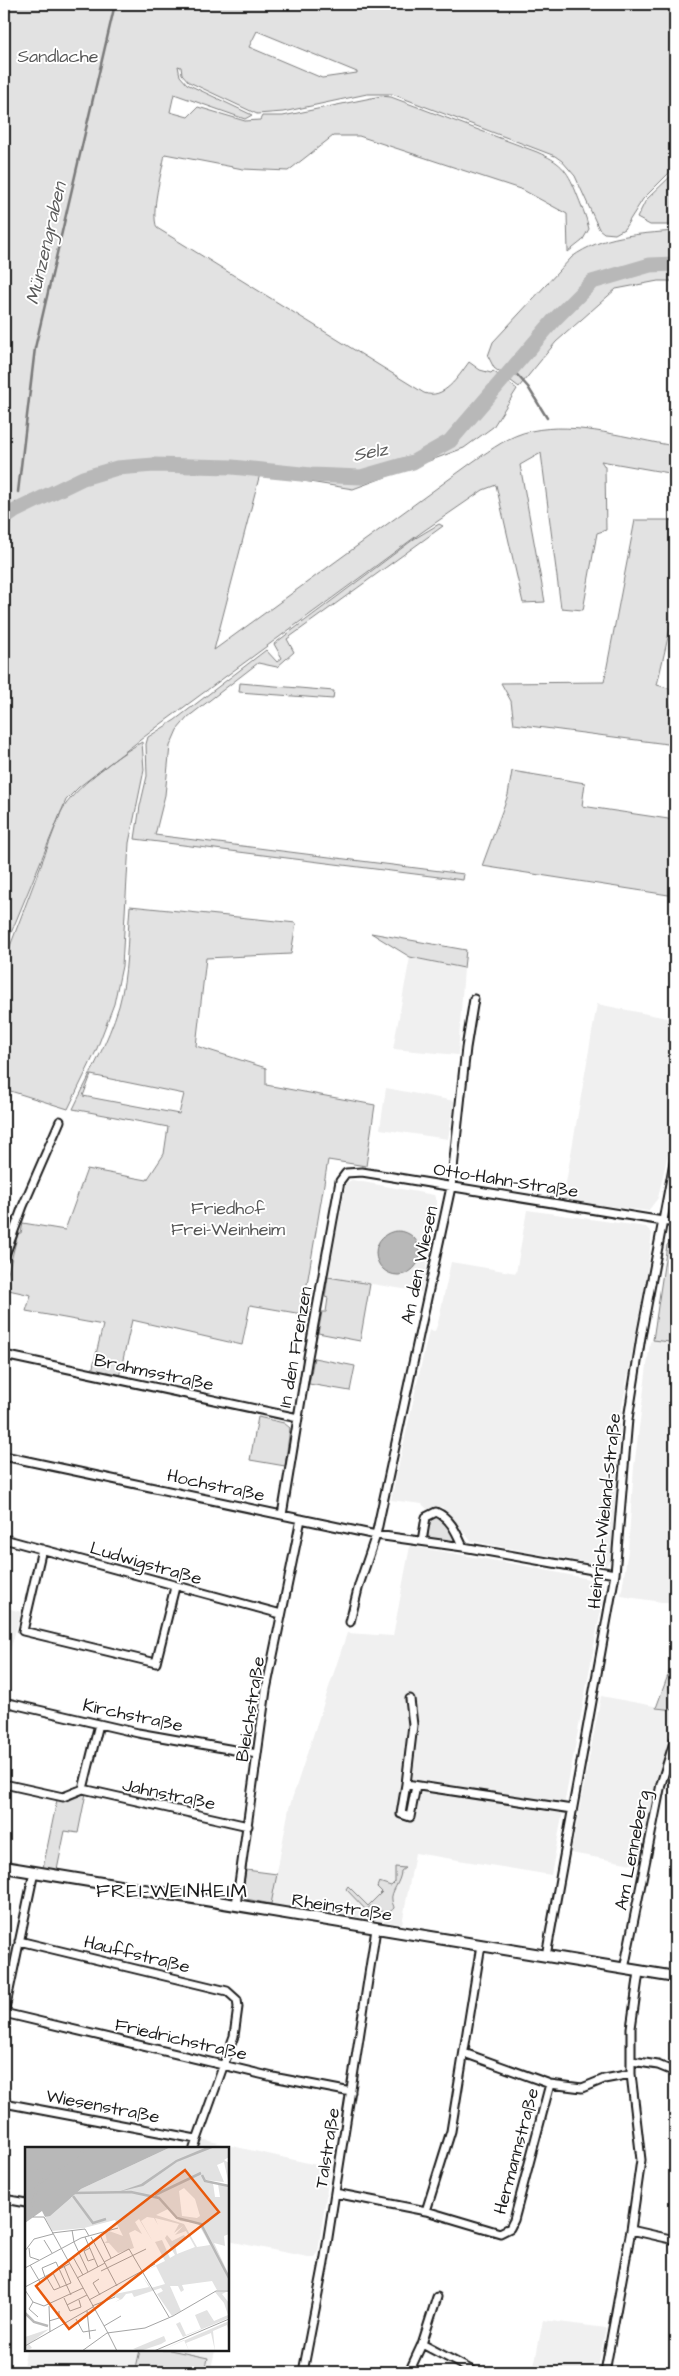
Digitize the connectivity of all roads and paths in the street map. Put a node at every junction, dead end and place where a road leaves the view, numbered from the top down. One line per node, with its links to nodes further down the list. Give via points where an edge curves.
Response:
1 (474, 999): 5 (street, An den Wiesen)
2 (60, 1120): 8 (street)
3 (675, 1157): 6 (street, Heinrich-Wieland-Straße)
4 (340, 1184): 5 (street, Otto-Hahn-Straße, via 344,1175 353,1171); 10 (street, In den Frenzen)
5 (451, 1187): 6 (street, Otto-Hahn-Straße); 14 (street, An den Wiesen)
6 (662, 1220): 7 (street, Otto-Hahn-Straße); 19 (street, Heinrich-Wieland-Straße, via 628,1419)
7 (675, 1223)
8 (4, 1258)
9 (4, 1355): 10 (street, Brahmsstraße)
10 (298, 1418): 12 (street, In den Frenzen)
11 (4, 1456): 12 (street, Hochstraße)
12 (282, 1515): 13 (street, Hochstraße)
13 (302, 1519): 14 (street, Hochstraße); 21 (street, Bleichstraße)
14 (376, 1535): 16 (street, Hochstraße); 22 (street, An den Wiesen)
15 (4, 1539): 18 (street, Ludwigstraße)
16 (422, 1541): 17 (street, Hochstraße); 17 (street, via 426,1517 436,1512 456,1530)
17 (463, 1547): 19 (street, Hochstraße)
18 (42, 1549): 20 (street, Ludwigstraße); 20 (street, via 23,1631 156,1663)
19 (615, 1574): 32 (street, Heinrich-Wieland-Straße)
20 (175, 1587): 21 (street, Ludwigstraße)
21 (281, 1614): 27 (street, Bleichstraße)
22 (350, 1622)
23 (410, 1699): 29 (street, via 413,1725)
24 (4, 1702): 25 (street, Kirchstraße)
25 (99, 1724): 27 (street, Kirchstraße); 31 (street)
26 (675, 1739): 41 (street, Am Lenneberg, via 661,1784)
27 (257, 1754): 33 (street, Bleichstraße)
28 (4, 1784): 31 (street, via 63,1797)
29 (406, 1784): 30 (street); 30 (street, via 401,1814 410,1818)
30 (416, 1786): 32 (street)
31 (83, 1789): 33 (street, Jahnstraße)
32 (572, 1809): 40 (street, Heinrich-Wieland-Straße)
33 (248, 1826): 36 (street, Bleichstraße)
34 (4, 1867): 35 (street, Rheinstraße)
35 (34, 1872): 36 (street, Rheinstraße); 38 (street)
36 (236, 1905): 37 (street, Rheinstraße)
37 (376, 1929): 39 (street, Rheinstraße); 51 (street, Talstraße)
38 (19, 1941): 44 (street); 47 (street, Hauffstraße, via 227,1991 236,2000 238,2008 234,2036)
39 (480, 1945): 40 (street, Rheinstraße); 45 (street)
40 (546, 1956): 41 (street, Rheinstraße)
41 (624, 1969): 42 (street, Rheinstraße)
42 (639, 1972): 43 (street, Rheinstraße); 46 (street, via 632,2028)
43 (675, 1977)
44 (4, 2013): 47 (street, Friedrichstraße)
45 (464, 2053): 50 (street, Hermannstraße); 58 (street, via 448,2144 441,2156)
46 (632, 2061): 48 (street, via 658,2065); 49 (street)
47 (222, 2064): 51 (street, Friedrichstraße); 53 (street)
48 (675, 2072)
49 (630, 2074): 50 (street, Hermannstraße, via 582,2088); 59 (street, via 640,2160)
50 (550, 2084): 58 (street, Hermannstraße, via 510,2228 500,2233)
51 (351, 2092): 55 (street, Talstraße)
52 (4, 2103): 53 (street, Wiesenstraße)
53 (196, 2139): 54 (street)
54 (194, 2147)
55 (335, 2193): 58 (street, Hermannstraße); 63 (street, Talstraße)
56 (4, 2199): 57 (street)
57 (25, 2203)
58 (426, 2211)
59 (632, 2230): 60 (street); 66 (street)
60 (675, 2240)
61 (437, 2297): 62 (street)
62 (422, 2344): 64 (street); 65 (street)
63 (304, 2372)
64 (409, 2372)
65 (476, 2372)
66 (605, 2372)

